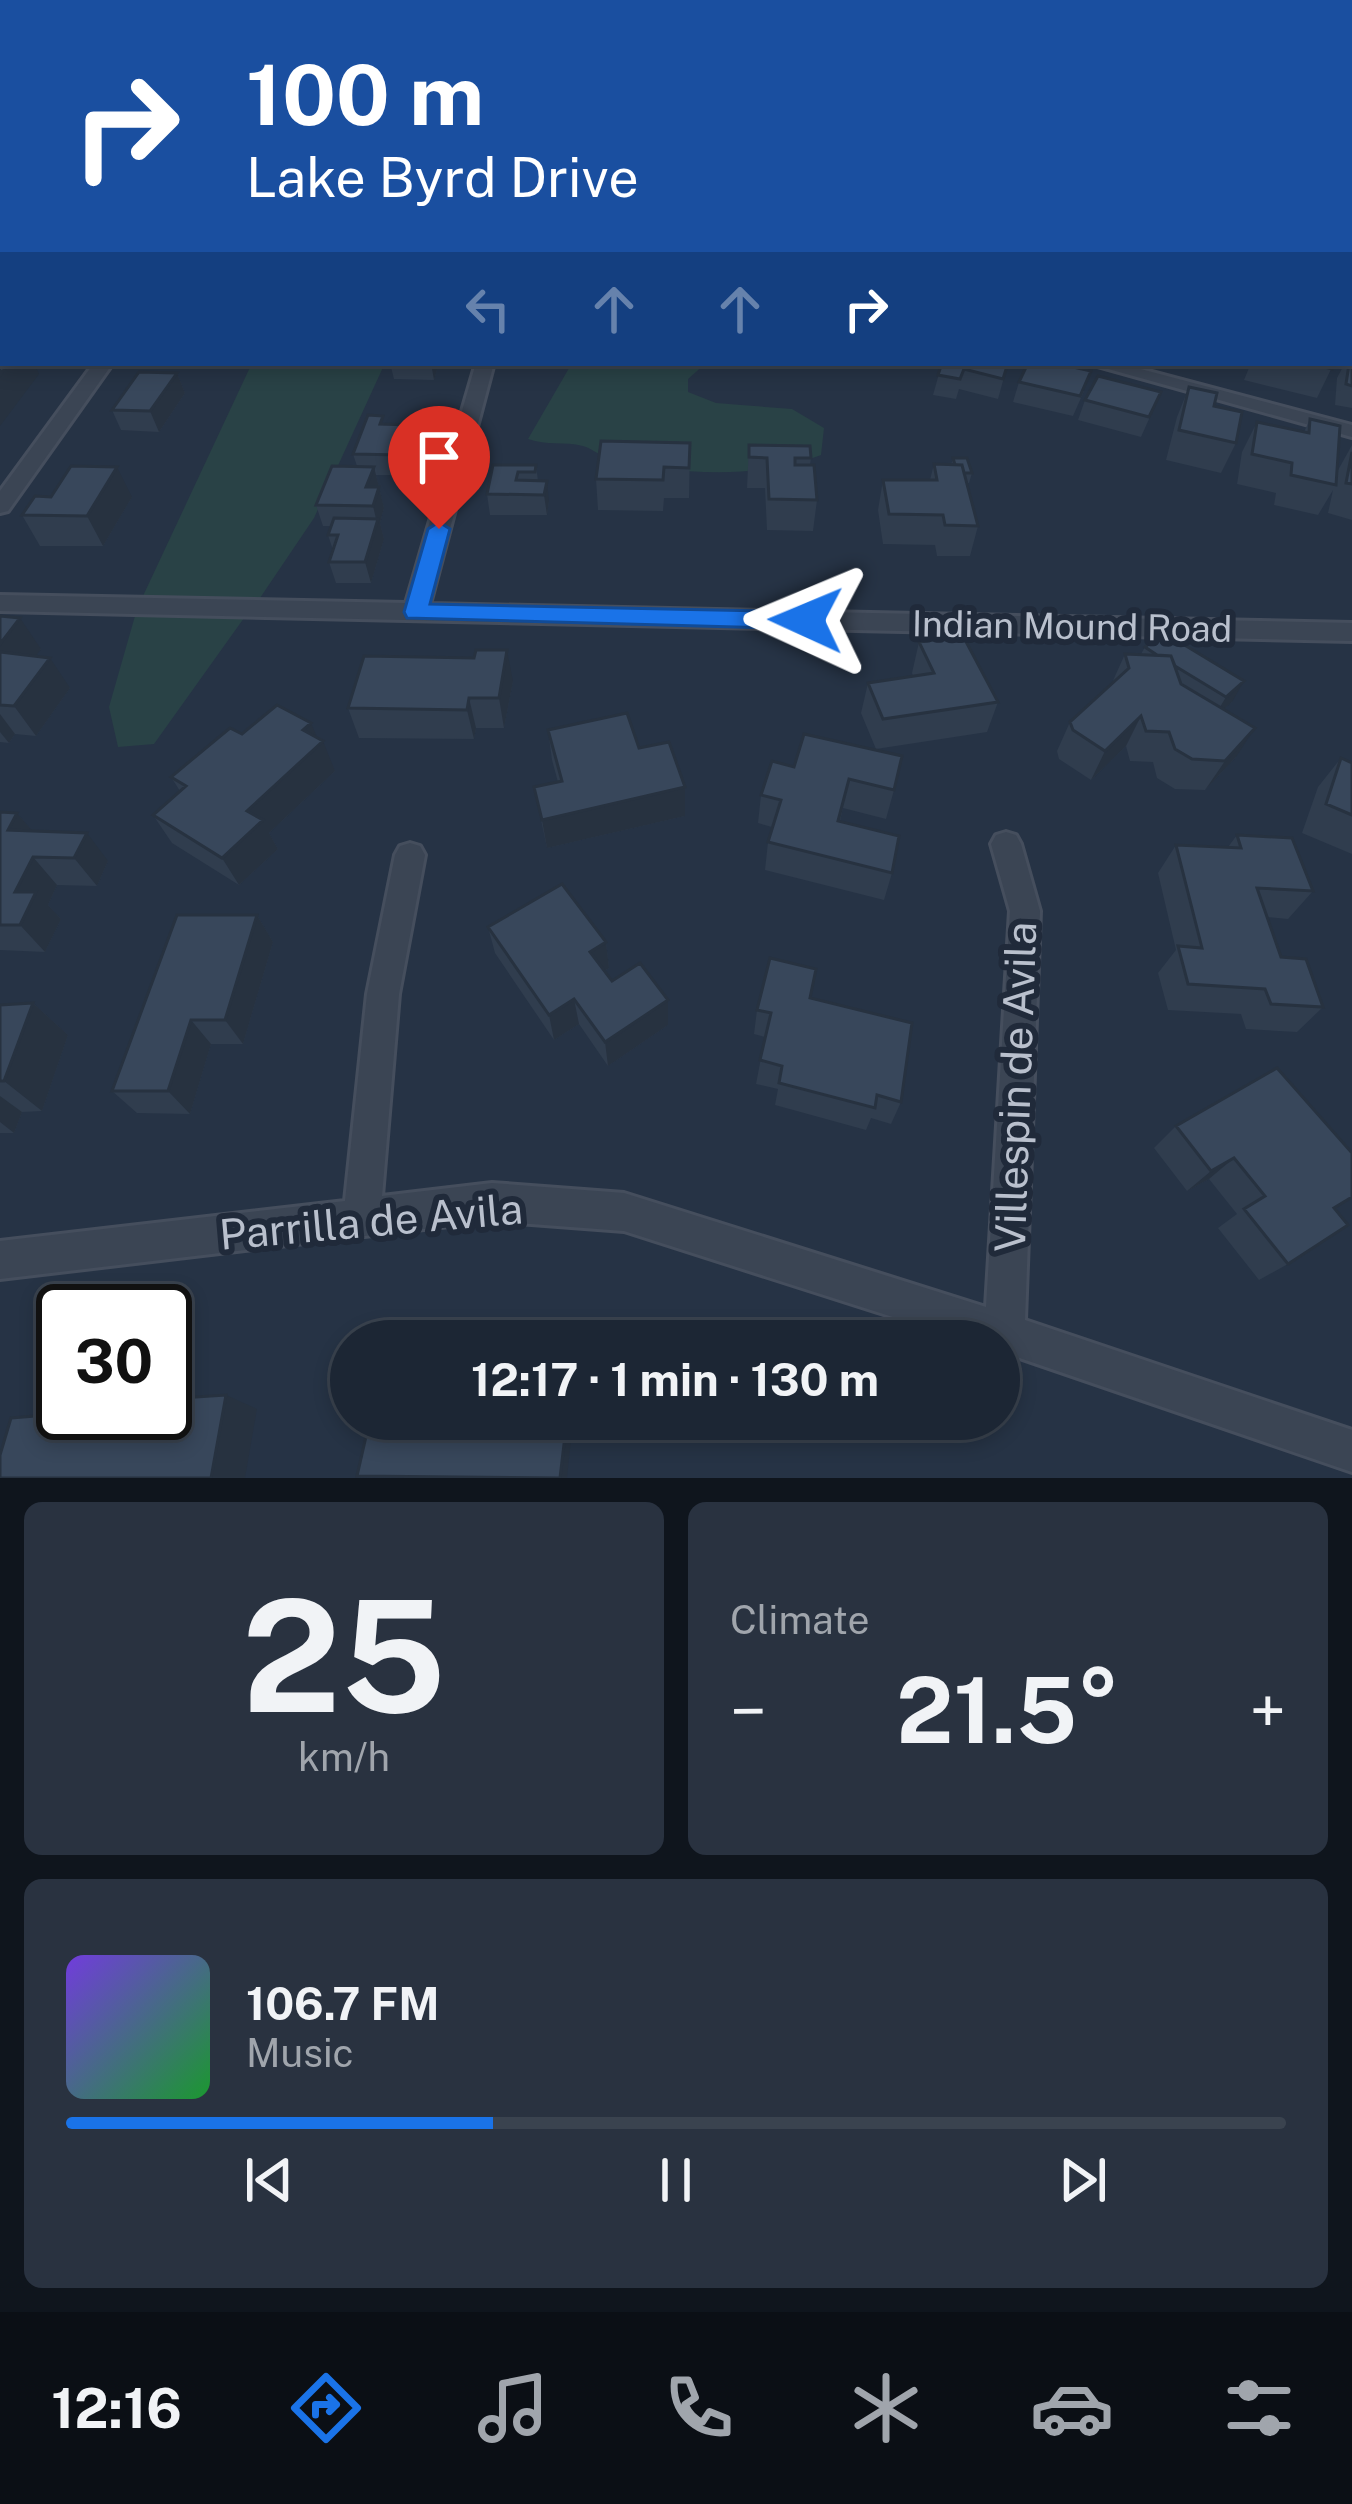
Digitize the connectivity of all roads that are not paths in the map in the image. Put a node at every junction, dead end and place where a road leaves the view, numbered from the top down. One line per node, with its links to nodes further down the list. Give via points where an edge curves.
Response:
1 (102, 366): 5 (street)
2 (484, 366): 7 (street)
3 (1107, 366): 4 (street)
4 (1352, 431)
5 (0, 506)
6 (0, 603): 7 (street, Indian Mound Road)
7 (416, 612): 8 (street, Indian Mound Road)
8 (1352, 632)
9 (1006, 844): 14 (street, Villespin de Avila, via 1025,911)
10 (410, 855): 11 (street, via 383,994)
11 (362, 1217): 12 (street, Parrilla de Avila); 13 (street, Parrilla de Avila, via 492,1202 624,1212)
12 (0, 1260)
13 (964, 1320)
14 (1006, 1320)
15 (1020, 1338): 16 (street, Parrilla de Avila)
16 (1352, 1451)

